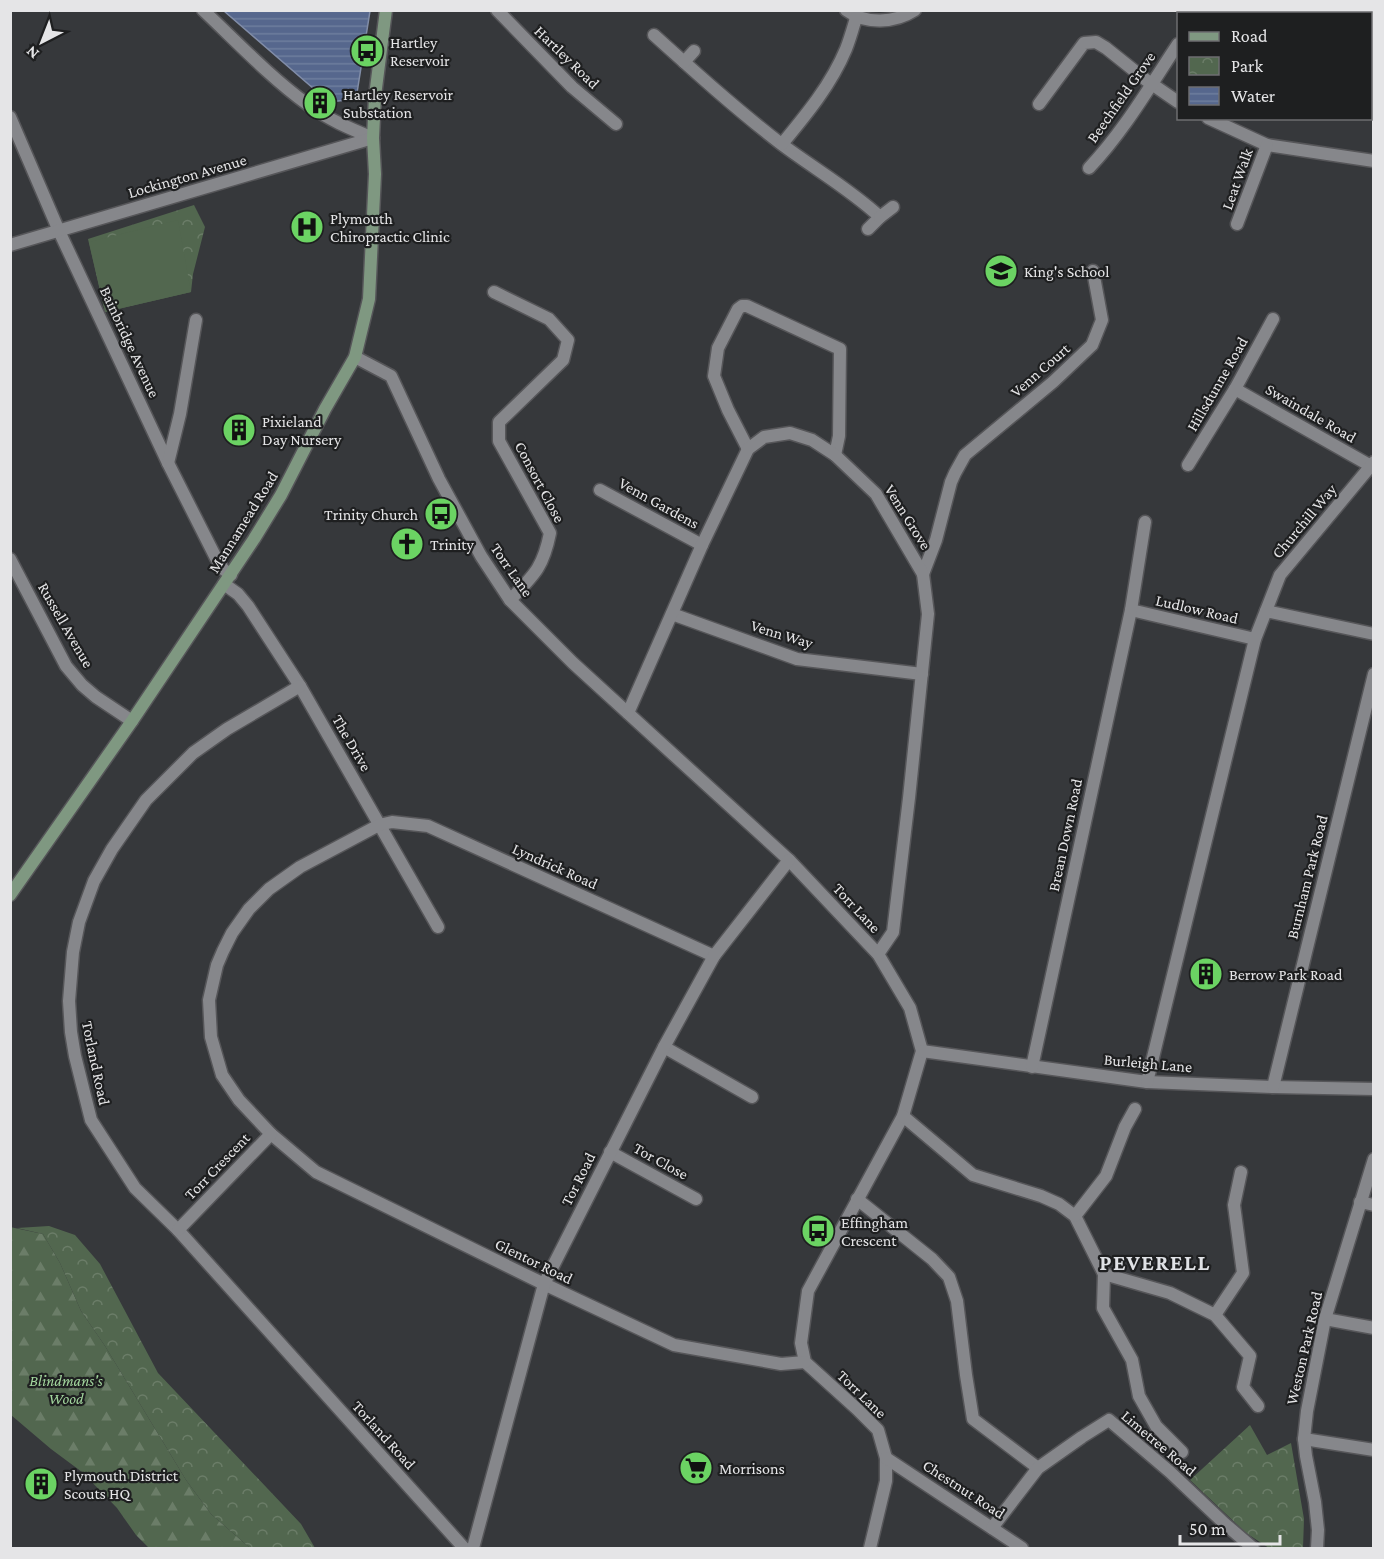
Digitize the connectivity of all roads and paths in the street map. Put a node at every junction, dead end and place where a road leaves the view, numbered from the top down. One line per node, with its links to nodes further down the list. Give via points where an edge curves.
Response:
1 (203, 10): 16 (street, via 308,105)
2 (386, 10): 16 (main road, Mannamead Road)
3 (497, 10): 15 (street, Hartley Road, via 572,87)
4 (915, 10): 5 (street, via 887,20 870,21)
5 (851, 14): 17 (street, via 846,48 835,71)
6 (654, 35): 9 (street)
7 (1177, 47): 10 (street, Beechfield Grove)
8 (694, 51): 9 (street)
9 (684, 62): 17 (street)
10 (1152, 84): 11 (street); 12 (street, via 1103,46 1084,43); 20 (street, Beechfield Grove)
11 (1177, 101)
12 (1039, 105)
13 (10, 117): 25 (street, Bainbridge Avenue)
14 (1212, 120): 18 (street)
15 (616, 124)
16 (373, 138): 25 (street, Lockington Avenue); 31 (main road, Mannamead Road, via 369,299)
17 (782, 144): 22 (street, via 861,199)
18 (1267, 145): 19 (street); 23 (street, Leat Walk)
19 (1374, 161)
20 (1089, 168)
21 (893, 207): 22 (street)
22 (880, 217): 24 (street)
23 (1237, 224)
24 (868, 230)
25 (59, 231): 26 (street, Lockington Avenue); 35 (street, Bainbridge Avenue)
26 (10, 245)
27 (1093, 271): 42 (street, Venn Court, via 1102,320 1092,345 965,455 955,473)
28 (494, 292): 44 (street, Consort Close, via 549,319 568,340 563,360 499,422 499,441 550,533 546,554 536,573)
29 (1273, 319): 32 (street, Hillsdunne Road)
30 (196, 320): 35 (street)
31 (355, 357): 43 (main road, Mannamead Road, via 281,495); 44 (street, Torr Lane, via 391,376 438,479)
32 (1235, 389): 36 (street, Swaindale Road); 37 (street, Hillsdunne Road)
33 (748, 449): 34 (street, Venn Grove, via 764,437 790,433 812,440); 34 (street, via 714,376 718,348 742,306 840,349 839,436); 40 (street)
34 (835, 455): 42 (street, Venn Grove, via 876,494)
35 (168, 463): 43 (street, Bainbridge Avenue)
36 (1372, 464): 46 (street, Churchill Way, via 1280,575)
37 (1188, 465)
38 (600, 490): 40 (street, Venn Gardens)
39 (1145, 522): 45 (street, Brean Down Road)
40 (702, 545): 47 (street)
41 (10, 558): 54 (street, Russell Avenue, via 66,666 96,698)
42 (923, 574): 50 (street, Venn Grove, via 928,614)
43 (227, 579): 52 (street, The Drive); 54 (main road, Mannamead Road)
44 (510, 600): 53 (street, Torr Lane)
45 (1131, 610): 49 (street, Ludlow Road); 63 (street, Brean Down Road)
46 (1266, 611): 48 (street); 49 (street, Churchill Way)
47 (672, 614): 50 (street, Venn Way, via 797,658); 53 (street)
48 (1374, 634)
49 (1256, 639): 64 (street)
50 (922, 674): 59 (street, Venn Grove, via 892,932)
51 (1374, 674): 65 (street, Burnham Park Road)
52 (300, 686): 55 (street, The Drive); 79 (street, Torland Road, via 193,753 146,800 98,873 79,922 72,962 70,1032 92,1120 135,1188)
53 (628, 713): 56 (street, Torr Lane)
54 (132, 721): 57 (main road, Mannamead Road)
55 (379, 825): 58 (street, The Drive); 60 (street, Lyndrick Road, via 392,822 428,826); 70 (street, Torr Crescent, via 295,870 269,889 232,933 217,965 209,1000 211,1037 222,1075)
56 (789, 860): 59 (street, Torr Lane); 60 (street, Tor Road)
57 (10, 895)
58 (438, 927)
59 (878, 954): 62 (street, Torr Lane, via 910,1008)
60 (714, 956): 61 (street, Tor Road)
61 (664, 1047): 67 (street); 71 (street, Tor Road)
62 (922, 1051): 63 (street, Burleigh Lane); 69 (street)
63 (1032, 1067): 64 (street, Burleigh Lane)
64 (1147, 1082): 65 (street, Burleigh Lane)
65 (1273, 1087): 66 (street, Burleigh Lane)
66 (1374, 1089)
67 (752, 1097)
68 (1135, 1109): 78 (street, via 1106,1176)
69 (903, 1116): 74 (street); 78 (street, via 973,1175 1050,1200)
70 (271, 1134): 79 (street, Torr Crescent); 81 (street, Glentor Road, via 316,1172)
71 (610, 1152): 75 (street, Tor Close); 81 (street, Tor Road)
72 (1374, 1159): 76 (street, Weston Park Road)
73 (1241, 1172): 82 (street, via 1234,1205 1243,1273)
74 (858, 1198): 85 (street, via 808,1291 801,1343); 91 (street, via 949,1277 957,1301 973,1419)
75 (696, 1199)
76 (1360, 1202): 77 (street); 83 (street, Weston Park Road)
77 (1374, 1205)
78 (1075, 1215): 80 (street)
79 (178, 1230): 93 (street, Torland Road)
80 (1104, 1274): 82 (street, via 1170,1293); 89 (street, via 1103,1308 1132,1360 1139,1396 1156,1426)
81 (544, 1284): 85 (street, Glentor Road, via 674,1345 781,1364); 94 (street, Tor Road)
82 (1215, 1315): 86 (street, via 1250,1356 1243,1387)
83 (1325, 1319): 84 (street); 87 (street, Weston Park Road)
84 (1374, 1328)
85 (805, 1362): 90 (street, Torr Lane, via 878,1430)
86 (1258, 1406)
87 (1304, 1439): 88 (street); 98 (street, Weston Park Road, via 1315,1502)
88 (1374, 1450)
89 (1182, 1452)
90 (886, 1458): 92 (street, Chestnut Road); 95 (street, Torr Lane, via 886,1481)
91 (1038, 1468): 92 (street, Limetree Road); 97 (street, Limetree Road, via 1109,1420)
92 (992, 1528): 96 (street, Chestnut Road)
93 (464, 1548)
94 (473, 1548)
95 (870, 1548)
96 (1022, 1548)
97 (1253, 1548)
98 (1317, 1548)

